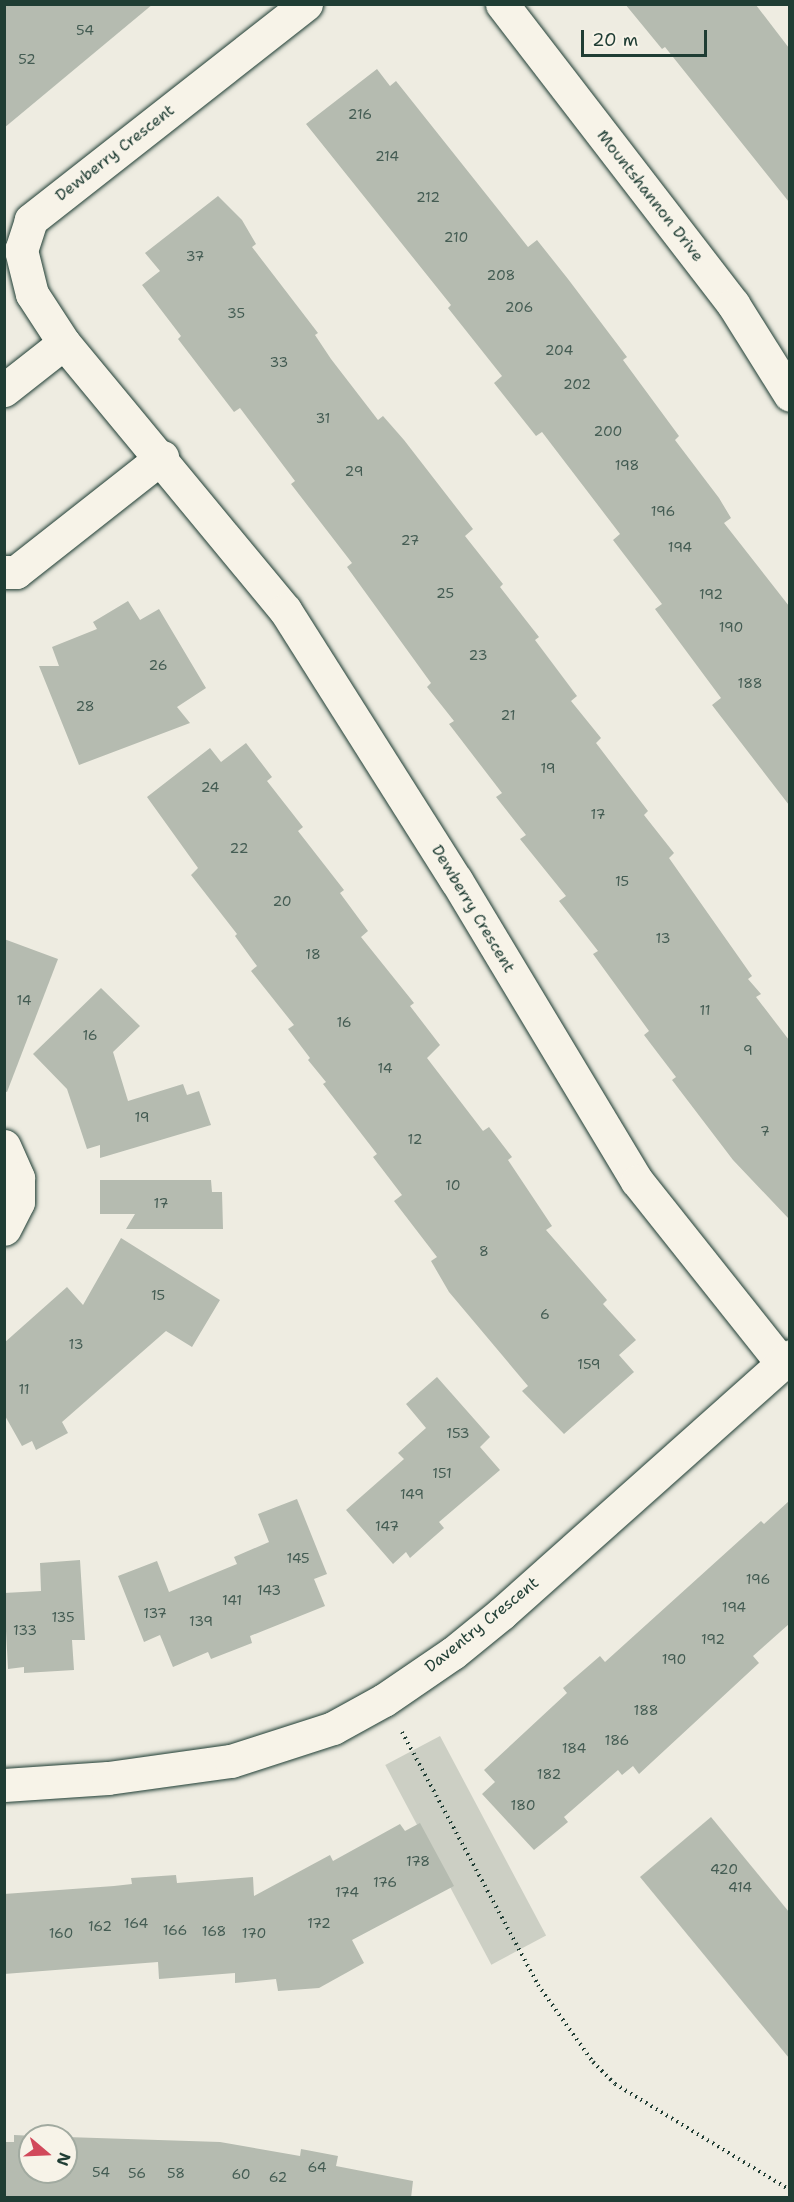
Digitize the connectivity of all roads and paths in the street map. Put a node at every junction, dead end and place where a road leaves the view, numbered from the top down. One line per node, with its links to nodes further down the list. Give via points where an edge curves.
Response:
1 (306, 4): 3 (street, Dewberry Crescent, via 32,220 21,250 32,294)
2 (502, 4): 5 (street, Mountshannon Drive, via 733,304)
3 (64, 343): 4 (street); 6 (street, Dewberry Crescent)
4 (4, 390)
5 (789, 395)
6 (162, 457): 7 (street, via 16,572); 10 (street, Dewberry Crescent, via 285,610 456,880 637,1181)
7 (4, 572)
8 (4, 1146): 9 (street, via 18,1178 18,1202)
9 (4, 1228)
10 (785, 1359): 11 (street, Daventry Crescent, via 502,1613 453,1653)
11 (384, 1700): 12 (street, Daventry Crescent, via 333,1728 231,1761 108,1778); 13 (path, via 538,1985 593,2062 615,2084)
12 (4, 1785)
13 (789, 2190)

